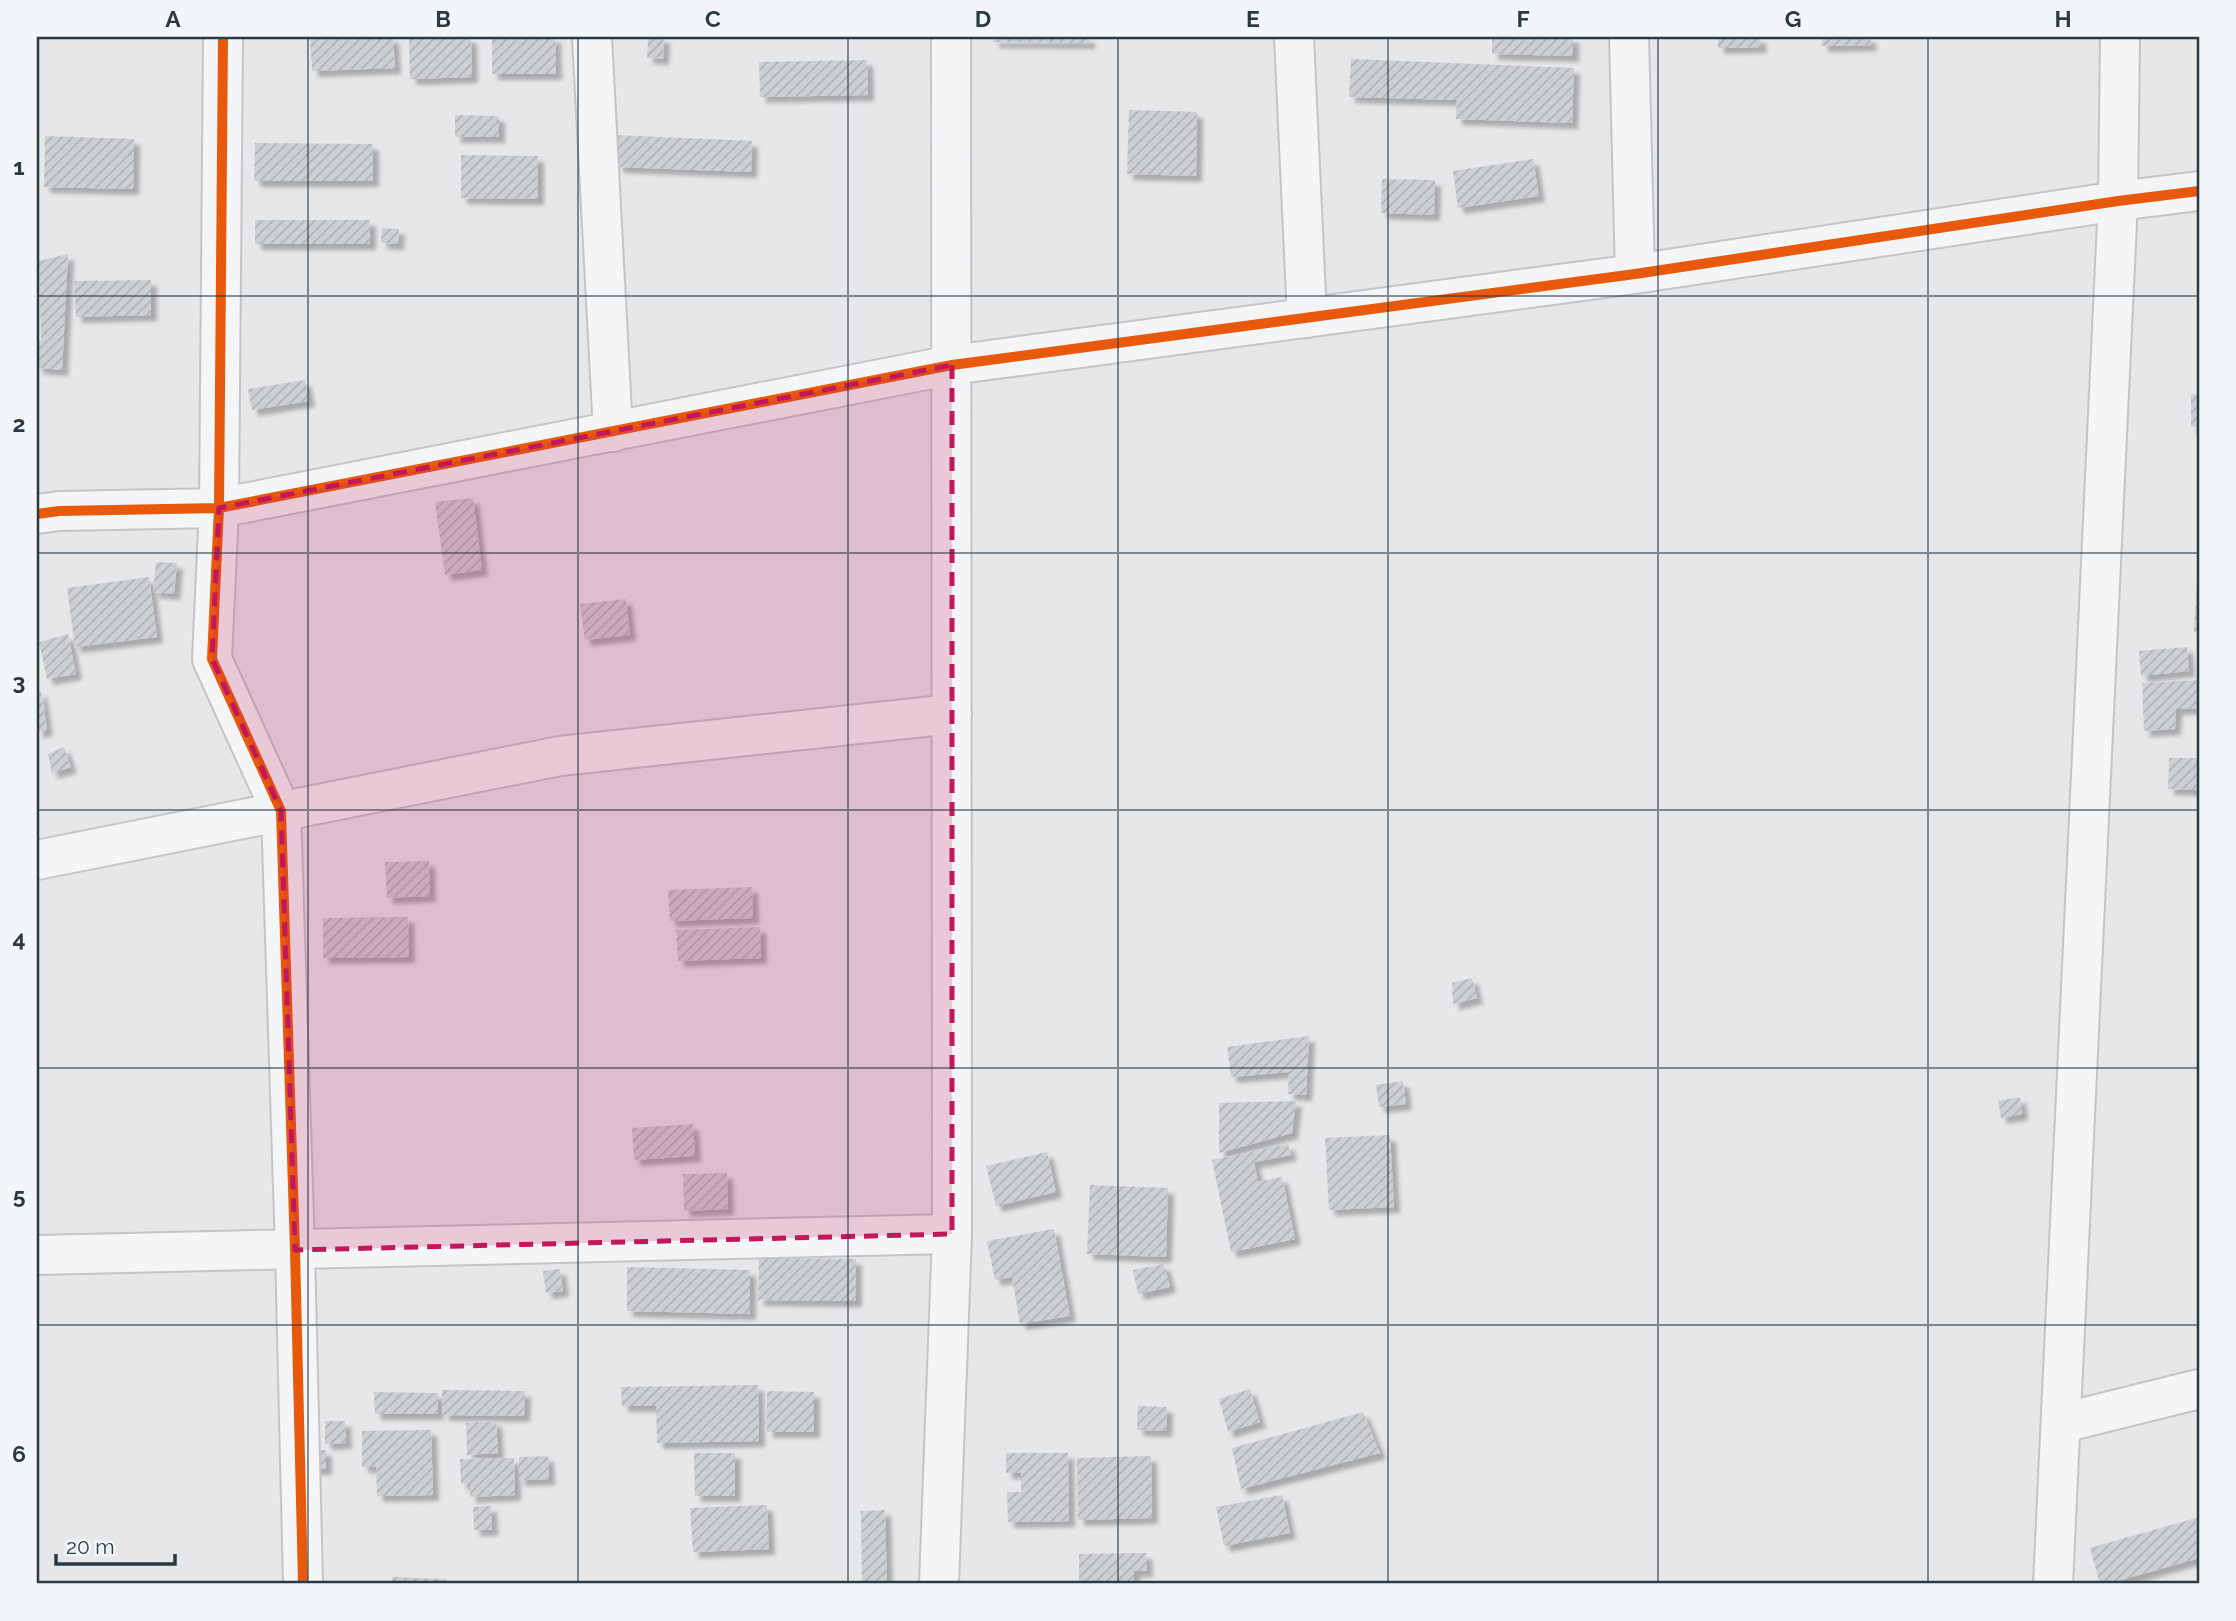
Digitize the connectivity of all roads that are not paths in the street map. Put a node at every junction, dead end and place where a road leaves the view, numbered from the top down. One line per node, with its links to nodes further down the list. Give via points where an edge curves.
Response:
1 (223, 37): 13 (street)
2 (592, 37): 12 (street)
3 (951, 37): 11 (street)
4 (1294, 37): 10 (street)
5 (1629, 37): 9 (street)
6 (2120, 37): 8 (street)
7 (2199, 191): 8 (street)
8 (2118, 201): 9 (street); 22 (street)
9 (1635, 274): 10 (street)
10 (1307, 318): 11 (street)
11 (952, 365): 12 (street); 15 (street)
12 (612, 432): 13 (street)
13 (219, 508): 14 (street); 16 (street, via 212,659)
14 (37, 514)
15 (952, 714): 16 (street, via 560,756); 18 (street)
16 (281, 811): 17 (street); 19 (street)
17 (37, 860)
18 (952, 1234): 19 (street); 24 (street)
19 (295, 1250): 20 (street); 23 (street)
20 (37, 1255)
21 (2199, 1389): 22 (street)
22 (2062, 1423): 25 (street)
23 (303, 1584)
24 (939, 1584)
25 (2053, 1584)

